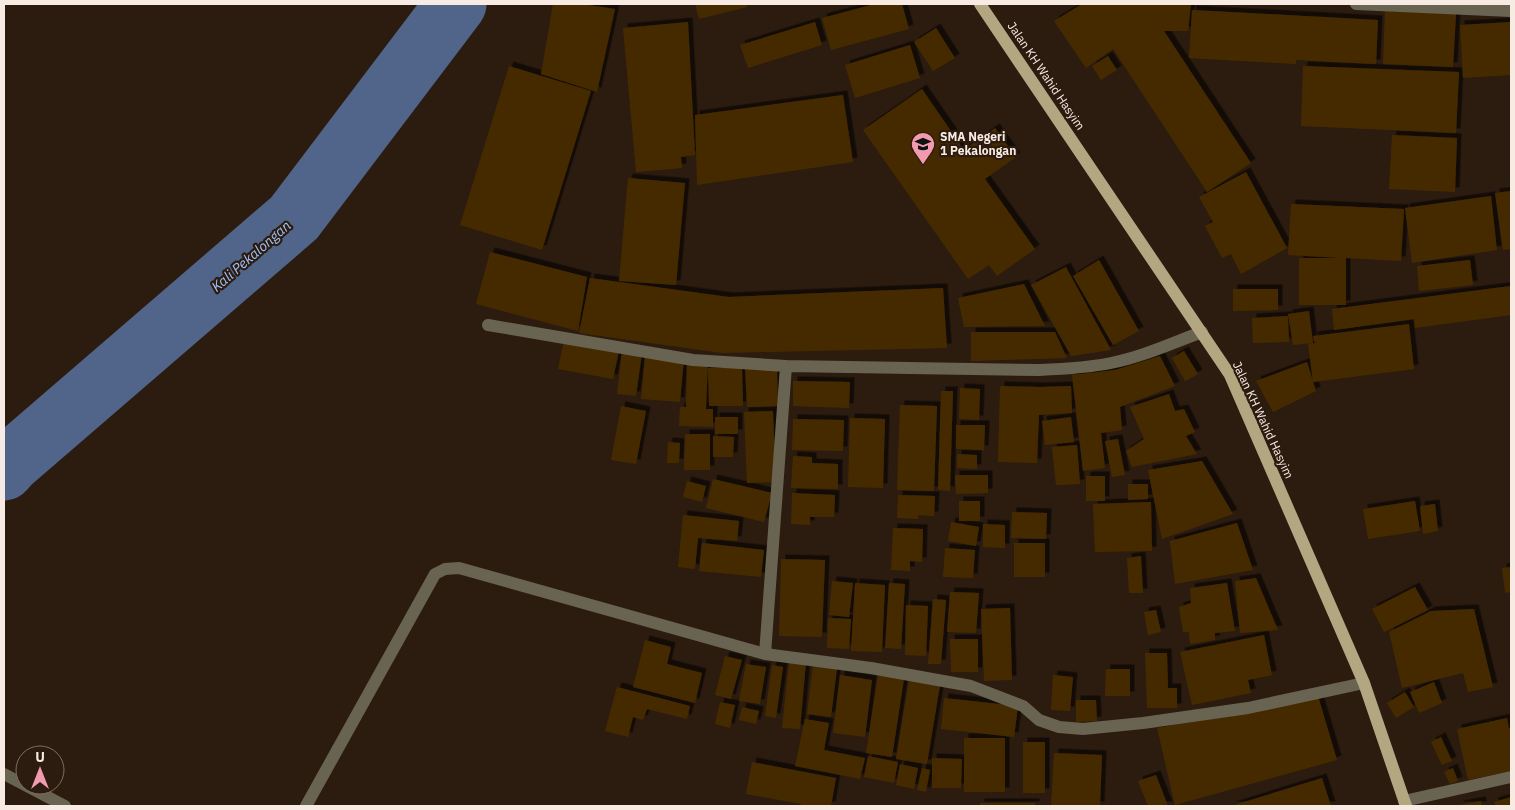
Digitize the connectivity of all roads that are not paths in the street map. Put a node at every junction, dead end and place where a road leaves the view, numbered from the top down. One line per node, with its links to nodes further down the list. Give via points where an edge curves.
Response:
1 (980, 4): 5 (main road, Jalan KH Wahid Hasyim)
2 (1356, 4): 3 (street)
3 (1511, 11)
4 (488, 325): 6 (street, via 693,360)
5 (1202, 332): 6 (street, via 1112,363 1074,368); 8 (main road, Jalan KH Wahid Hasyim, via 1230,375)
6 (786, 366): 7 (street)
7 (765, 654): 8 (street, via 971,686 1023,706 1039,720 1083,729 1248,708); 13 (street, via 459,568 445,569 435,574)
8 (1364, 683): 11 (main road, Jalan KH Wahid Hasyim)
9 (4, 774): 12 (street)
10 (1511, 777): 11 (street)
11 (1405, 804)
12 (65, 806)
13 (306, 806)

